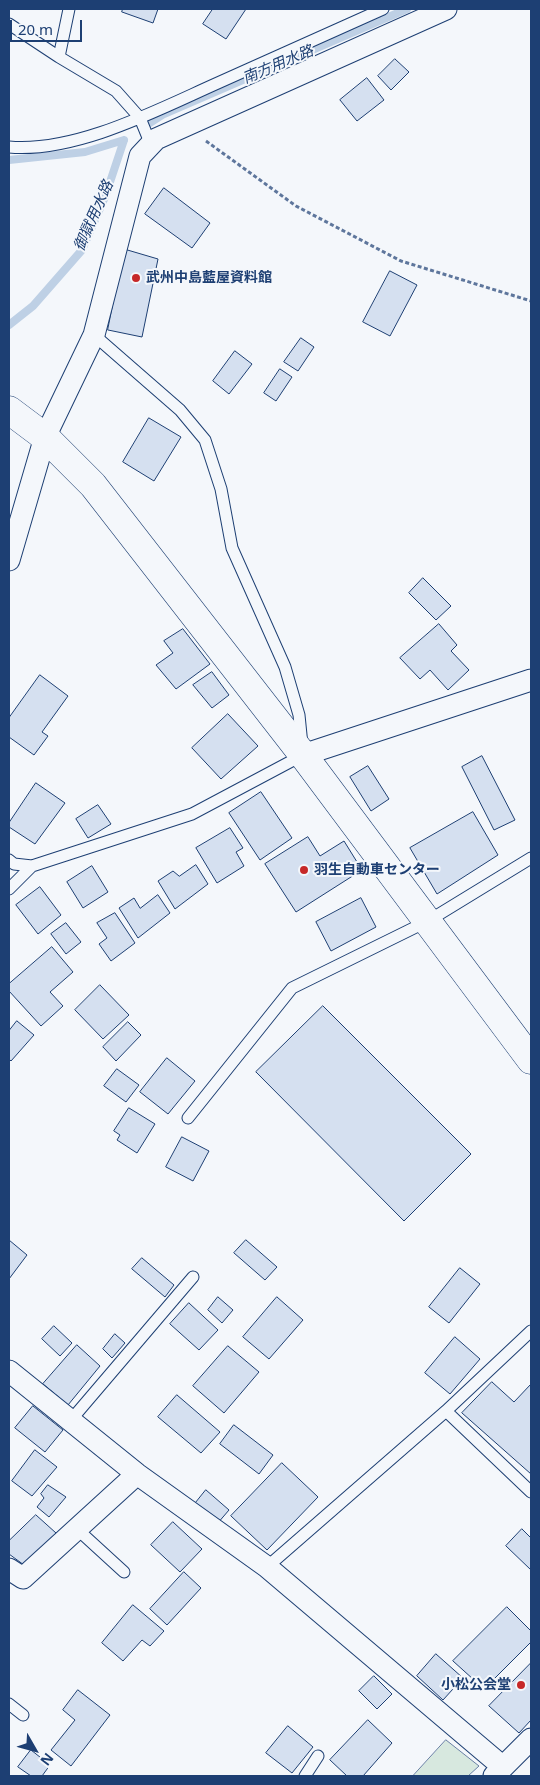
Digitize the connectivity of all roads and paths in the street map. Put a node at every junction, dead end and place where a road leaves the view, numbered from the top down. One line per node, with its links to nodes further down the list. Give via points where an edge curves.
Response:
1 (69, 9): 5 (lane)
2 (383, 9): 6 (lane)
3 (446, 9): 7 (street)
4 (9, 24): 5 (lane)
5 (59, 58): 6 (lane, via 116,90)
6 (140, 118): 8 (lane); 9 (lane, via 74,141)
7 (185, 126): 8 (street, via 156,139); 10 (path, via 296,206 401,261)
8 (151, 145): 11 (street, via 140,156)
9 (9, 147)
10 (531, 301)
11 (94, 335): 13 (street); 16 (lane, via 180,410 205,440 221,489 232,548 285,667 299,715)
12 (9, 410): 13 (street)
13 (44, 437): 14 (street); 16 (street, via 93,485)
14 (9, 560)
15 (531, 680): 16 (street)
16 (302, 755): 19 (lane, via 192,814); 21 (street)
17 (531, 858): 21 (lane)
18 (9, 860): 19 (lane, via 14,864)
19 (32, 866): 20 (lane)
20 (9, 889)
21 (428, 922): 22 (street); 23 (lane, via 292,988)
22 (526, 1048)
23 (188, 1118)
24 (194, 1277): 28 (lane)
25 (531, 1331): 27 (lane)
26 (9, 1371): 28 (street)
27 (446, 1411): 30 (lane); 32 (lane)
28 (71, 1420): 29 (street)
29 (137, 1474): 31 (street); 32 (street)
30 (531, 1492)
31 (77, 1529): 33 (street, via 23,1578); 34 (lane)
32 (266, 1568): 39 (street)
33 (9, 1569)
34 (124, 1572)
35 (9, 1704): 36 (lane)
36 (23, 1715)
37 (531, 1739): 39 (street)
38 (318, 1756): 40 (lane)
39 (498, 1772)
40 (306, 1776)

